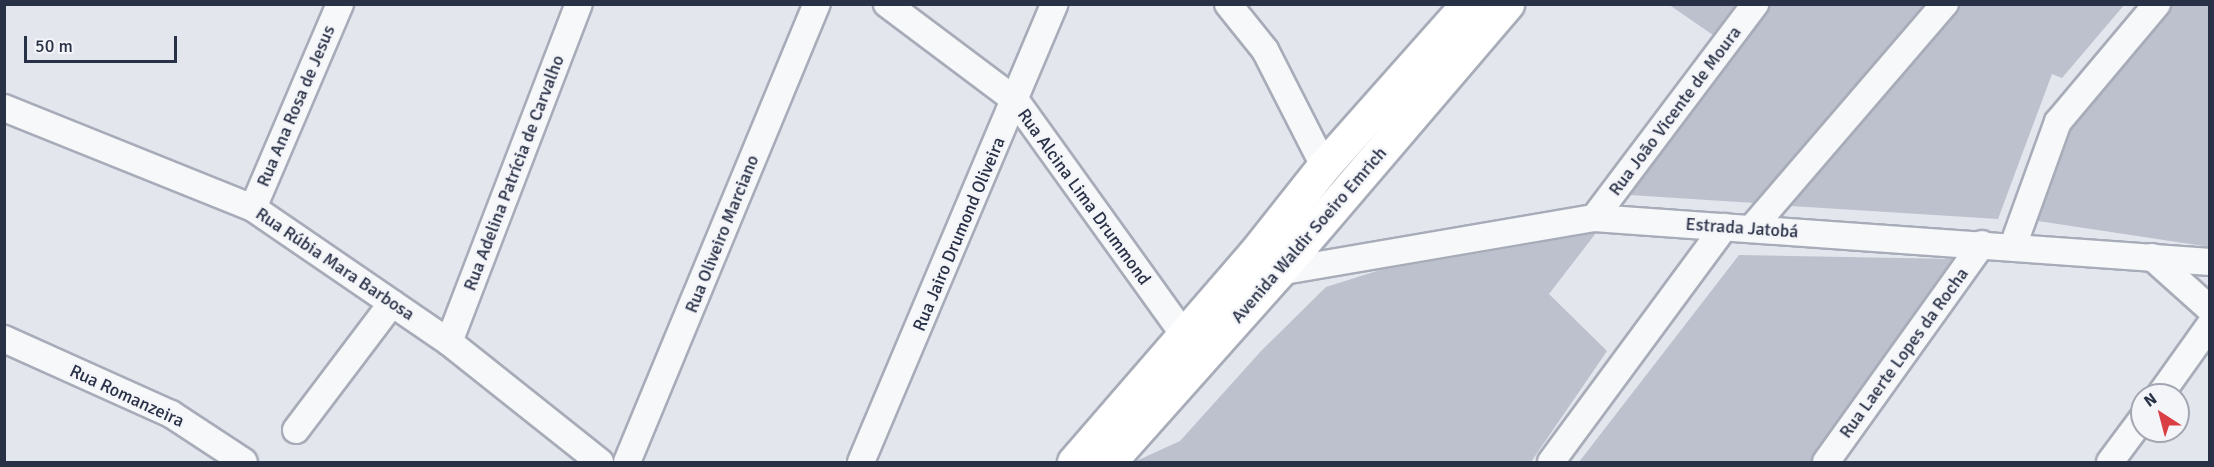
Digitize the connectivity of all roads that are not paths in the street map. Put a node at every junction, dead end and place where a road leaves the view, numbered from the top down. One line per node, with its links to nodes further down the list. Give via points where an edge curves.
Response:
1 (340, 4): 15 (street, Rua Ana Rosa de Jesus)
2 (579, 4): 29 (street, Rua Adelina Patrícia de Carvalho)
3 (817, 4): 35 (street, Rua Oliveiro Marciano)
4 (887, 4): 12 (street, Rua Alcina Lima Drummond)
5 (1054, 4): 12 (street, Rua Jairo Drumond Oliveira)
6 (1228, 4): 14 (street, via 1265,50)
7 (1468, 4): 14 (main road, Avenida Waldir Soeiro Emrich)
8 (1507, 4): 23 (main road, Avenida Waldir Soeiro Emrich)
9 (1755, 4): 16 (street, Rua João Vicente de Moura)
10 (1945, 4): 18 (street)
11 (2157, 4): 20 (street, via 2058,122)
12 (1016, 101): 27 (street, Rua Alcina Lima Drummond); 36 (street, Rua Jairo Drumond Oliveira)
13 (4, 108): 15 (street, Rua Rúbia Mara Barbosa)
14 (1324, 166): 27 (main road, Avenida Waldir Soeiro Emrich)
15 (253, 208): 24 (street, Rua Rúbia Mara Barbosa)
16 (1594, 218): 17 (street, Estrada Jatobá); 23 (street, Estrada Jatobá)
17 (1724, 227): 18 (street, Estrada Jatobá); 39 (street)
18 (1752, 228): 19 (street, Estrada Jatobá)
19 (1982, 244): 20 (street, Estrada Jatobá); 40 (street, Rua Laerte Lopes da Rocha)
20 (2013, 246): 21 (street, Estrada Jatobá)
21 (2152, 257): 22 (street, Estrada Jatobá); 25 (street)
22 (2210, 262)
23 (1278, 272): 38 (main road, Avenida Waldir Soeiro Emrich)
24 (392, 303): 29 (street, Rua Rúbia Mara Barbosa); 31 (street)
25 (2210, 309)
26 (2210, 326): 30 (street)
27 (1184, 335): 37 (main road, Avenida Waldir Soeiro Emrich)
28 (4, 339): 33 (street, Rua Romanzeira, via 171,414)
29 (449, 342): 34 (street, Rua Rúbia Mara Barbosa)
30 (2169, 383)
31 (296, 430)
32 (2130, 435): 41 (street)
33 (244, 462)
34 (600, 462)
35 (627, 462)
36 (861, 462)
37 (1074, 462)
38 (1109, 462)
39 (1551, 462)
40 (1826, 462)
41 (2110, 462)

